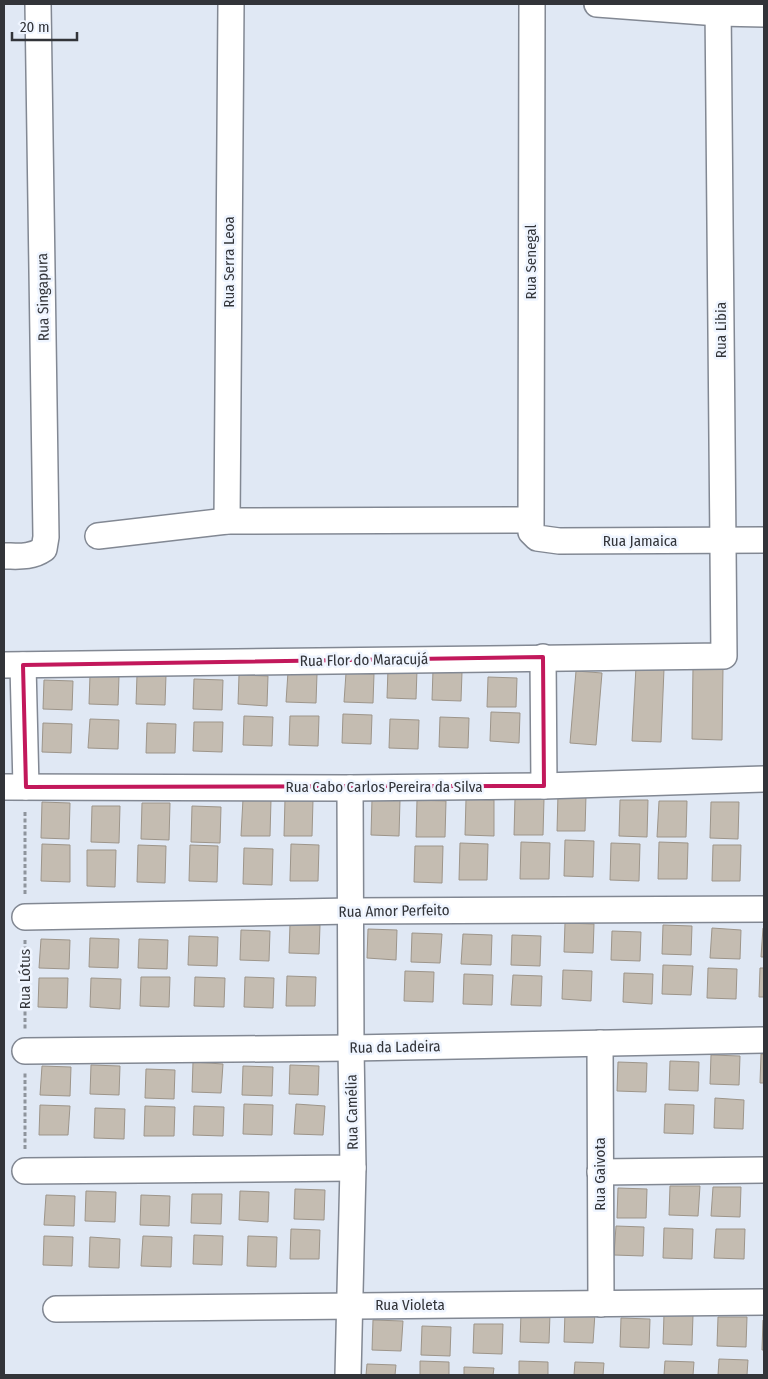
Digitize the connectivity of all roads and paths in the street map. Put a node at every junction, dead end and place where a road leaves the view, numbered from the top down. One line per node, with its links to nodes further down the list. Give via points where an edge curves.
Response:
1 (38, 4): 12 (street, Rua Singapura, via 46,537 44,549 36,554)
2 (231, 4): 8 (street, Rua Serra Leoa)
3 (532, 4): 7 (street, Rua Senegal)
4 (597, 4): 5 (street)
5 (718, 8): 6 (street); 10 (street, Rua Libia)
6 (764, 14)
7 (530, 520): 8 (street); 10 (street, Rua Jamaica, via 531,532 537,538 559,541)
8 (227, 521): 9 (street)
9 (98, 536)
10 (723, 540): 11 (street, Rua Jamaica); 13 (street, Rua Libia)
11 (764, 540)
12 (4, 556)
13 (724, 656): 14 (street, Rua Flor do Maracujá)
14 (543, 657): 15 (street, Rua Flor do Maracujá); 17 (street)
15 (14, 665): 18 (street)
16 (764, 779): 17 (street, Rua Cabo Carlos Pereira da Silva)
17 (544, 786): 19 (street, Rua Cabo Carlos Pereira da Silva)
18 (15, 787): 19 (street, Rua Cabo Carlos Pereira da Silva); 22 (path, Rua Lótus)
19 (350, 788): 21 (street, Rua Camélia)
20 (764, 909): 21 (street, Rua Amor Perfeito)
21 (352, 911): 22 (street, Rua Amor Perfeito); 25 (street, Rua Camélia)
22 (24, 917): 26 (path, Rua Lótus)
23 (764, 1040): 24 (street, Rua da Ladeira)
24 (600, 1044): 25 (street, Rua da Ladeira); 30 (street, Rua Gaivota)
25 (351, 1048): 26 (street, Rua da Ladeira); 27 (street, Rua Camélia)
26 (25, 1051): 29 (path, Rua Lótus)
27 (353, 1168): 29 (street, Rua Camélia); 33 (street)
28 (764, 1170): 30 (street)
29 (24, 1172)
30 (600, 1172): 32 (street, Rua Gaivota)
31 (764, 1302): 32 (street, Rua Violeta)
32 (601, 1304): 33 (street, Rua Violeta)
33 (350, 1305): 34 (street, Rua Violeta); 35 (street)
34 (56, 1309)
35 (348, 1375)

